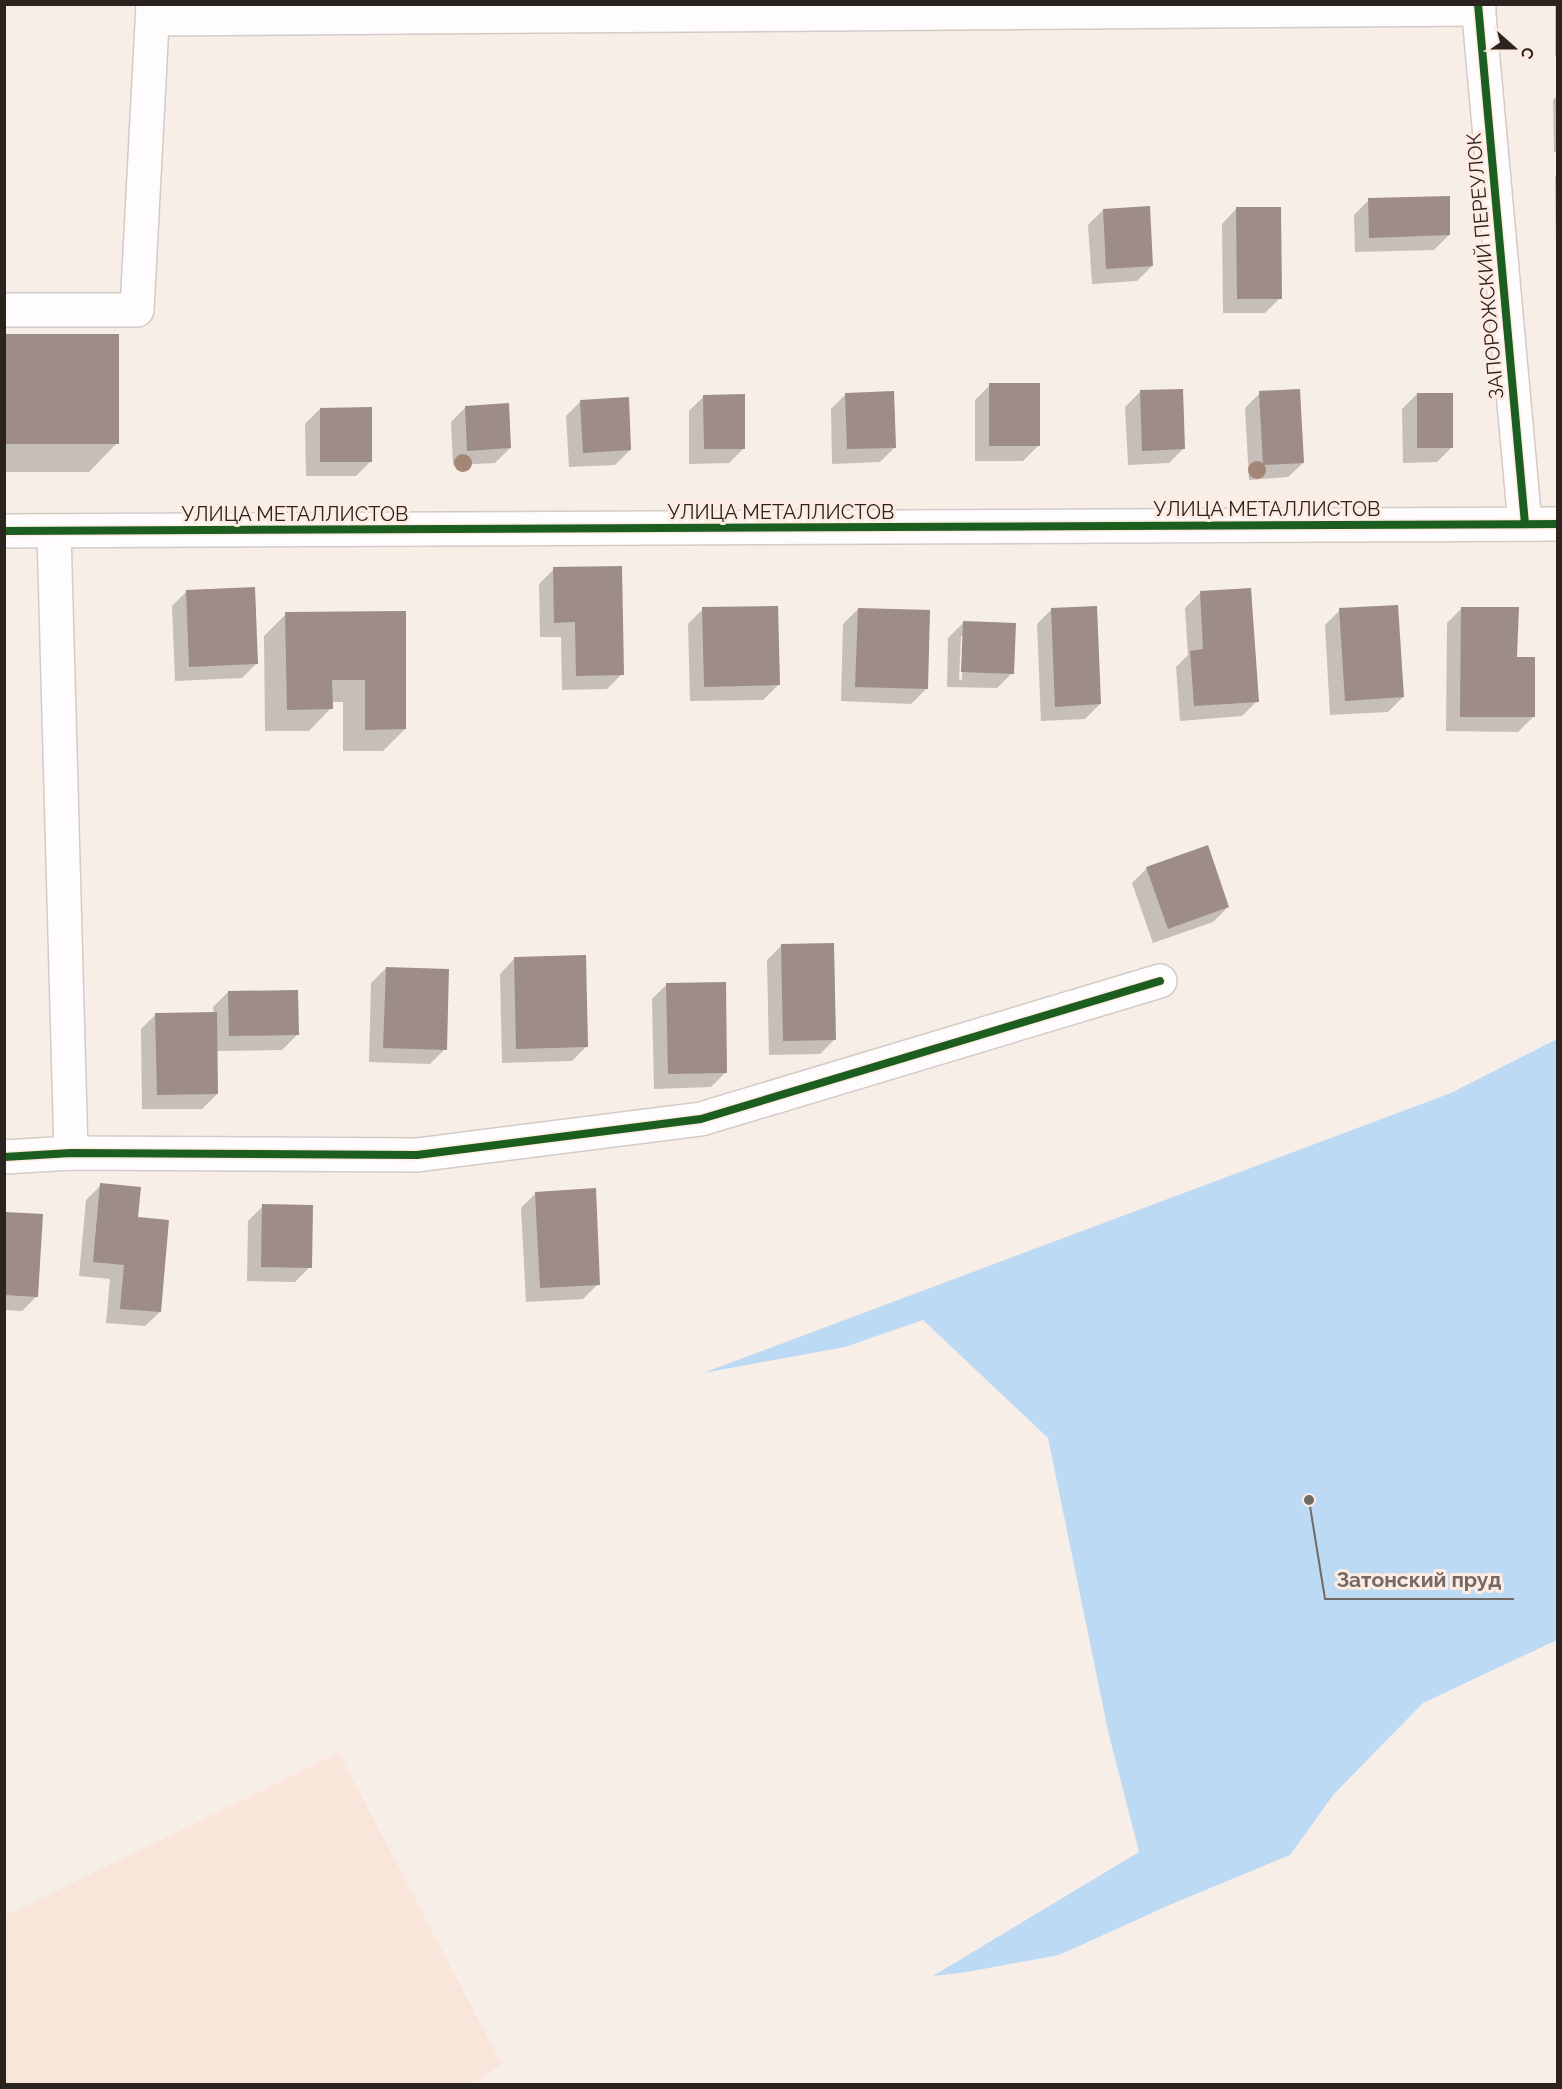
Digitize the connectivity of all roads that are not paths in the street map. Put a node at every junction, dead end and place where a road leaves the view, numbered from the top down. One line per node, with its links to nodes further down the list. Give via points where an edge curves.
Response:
1 (1478, 7): 2 (street); 4 (street, ЗАПОРОЖСКИЙ ПЕРЕУЛОК)
2 (154, 12): 3 (street, via 137,310)
3 (4, 310)
4 (1525, 524): 5 (street, УЛИЦА МЕТАЛЛИСТОВ); 7 (street, УЛИЦА МЕТАЛЛИСТОВ)
5 (1557, 524)
6 (4, 531): 7 (street, УЛИЦА МЕТАЛЛИСТОВ)
7 (54, 532): 9 (street)
8 (1160, 981): 9 (street, via 700,1119 417,1155)
9 (71, 1153): 10 (street)
10 (4, 1157)

